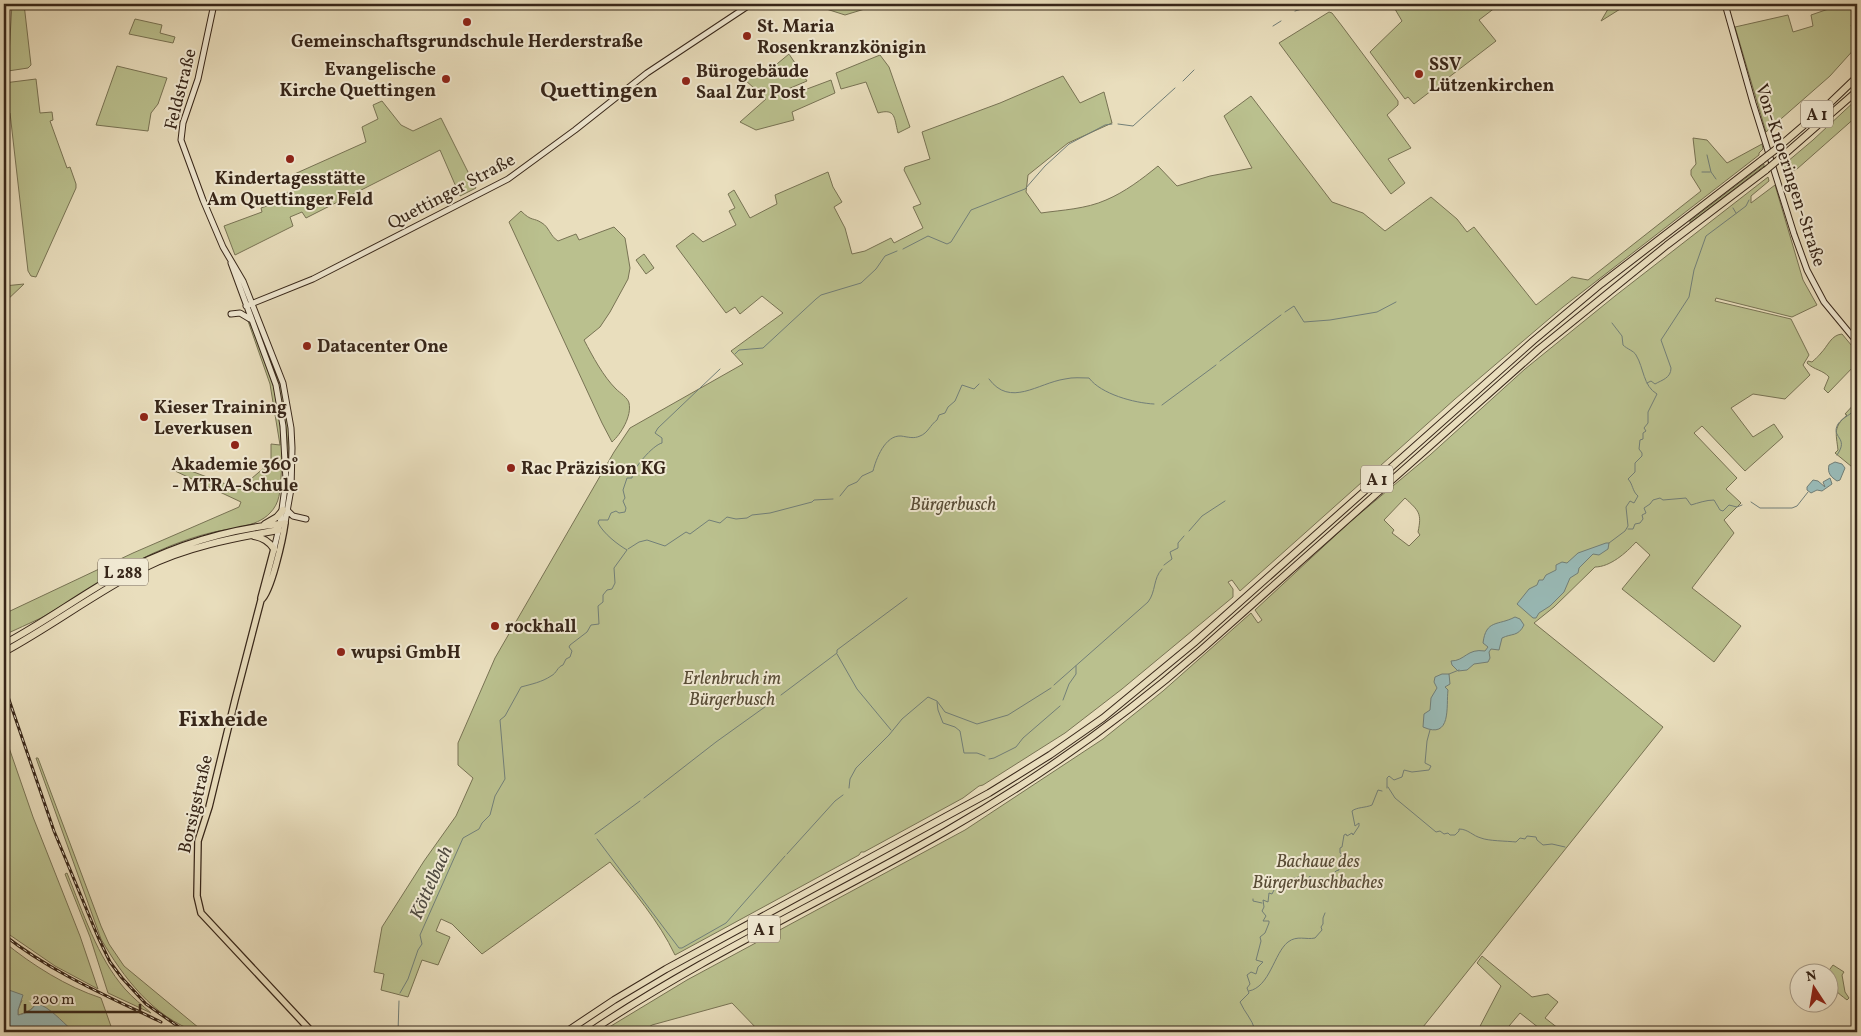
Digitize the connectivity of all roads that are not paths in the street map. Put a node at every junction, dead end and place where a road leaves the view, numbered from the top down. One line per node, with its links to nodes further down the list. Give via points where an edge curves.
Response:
1 (214, 4): 6 (main road, Feldstraße, via 181,140)
2 (751, 4): 8 (main road, Quettinger Straße, via 646,73 518,173 313,280)
3 (1725, 4): 13 (main road, Von-Knoeringen-Straße, via 1752,103 1804,264 1824,302)
4 (1857, 77): 24 (highway, A 1, bridge, via 1775,150 1601,284 1526,347 1181,654 1103,718 989,793 666,968)
5 (1857, 91): 25 (highway, A 1, bridge, via 1766,170 1582,312 1175,673 1096,736 951,828 681,975)
6 (231, 262): 7 (main road, Feldstraße); 9 (main road, Feldstraße)
7 (248, 294): 8 (main road); 9 (main road, Feldstraße)
8 (262, 300): 9 (main road, Quettinger Straße); 11 (main road)
9 (250, 307): 11 (main road); 12 (main road)
10 (231, 314): 12 (main road, via 240,313)
11 (257, 316): 14 (main road, via 279,372 289,414 292,448)
12 (251, 319): 14 (main road, via 267,358 280,406 286,466)
13 (1857, 342)
14 (286, 510): 15 (main road); 16 (highway, L 288); 17 (main road)
15 (306, 520)
16 (261, 526): 17 (highway, L 288); 21 (highway, L 288, via 198,540 143,562)
17 (281, 528): 18 (highway, L 288); 19 (main road); 20 (main road, via 269,587)
18 (250, 535): 19 (highway, via 265,539); 22 (highway, L 288, via 192,549 144,568)
19 (274, 549): 20 (main road)
20 (261, 600): 23 (main road, Borsigstraße, via 198,841 197,896 200,910)
21 (4, 644)
22 (4, 652)
23 (312, 1032)
24 (566, 1032)
25 (590, 1032)

